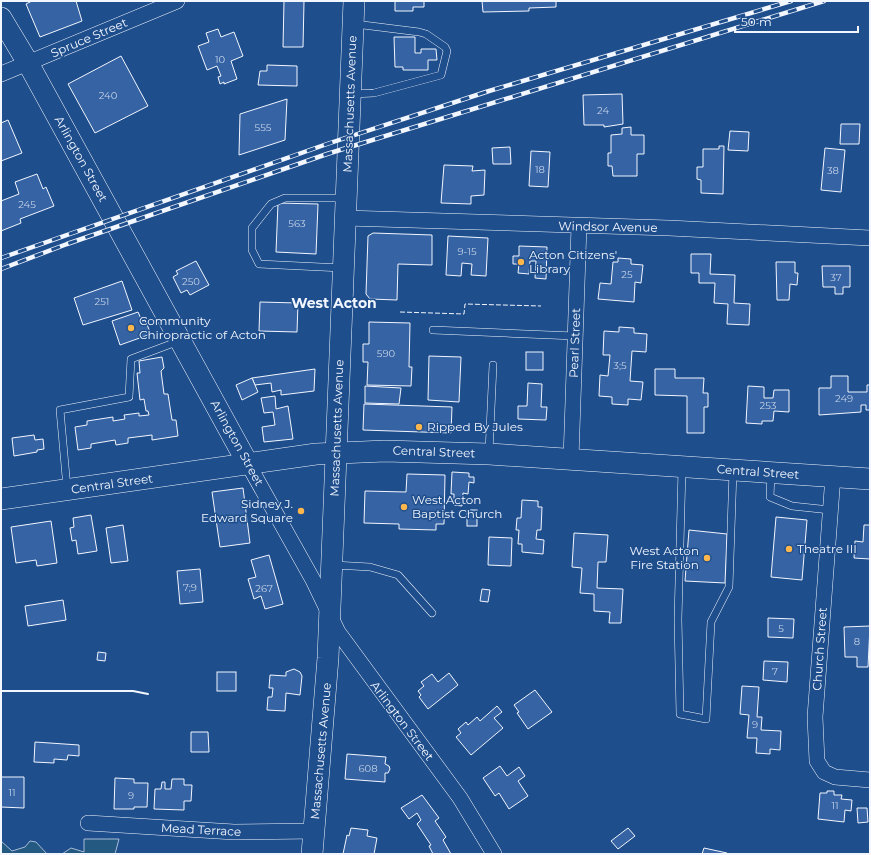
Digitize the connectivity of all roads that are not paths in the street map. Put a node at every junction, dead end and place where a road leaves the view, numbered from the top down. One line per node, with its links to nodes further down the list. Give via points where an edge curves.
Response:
1 (177, 1): 5 (street, Spruce Street)
2 (354, 1): 4 (street, Massachusetts Avenue)
3 (1, 18): 5 (street, Arlington Street)
4 (353, 23): 7 (street, Massachusetts Avenue); 7 (lane, via 426,34 447,51 441,75 374,93)
5 (28, 63): 6 (street, Spruce Street); 14 (street, Arlington Street)
6 (1, 74)
7 (350, 94): 8 (street, Massachusetts Avenue)
8 (346, 208): 9 (street, Windsor Avenue); 11 (street, Massachusetts Avenue); 11 (lane, via 285,198 271,204 252,228 252,250 259,264)
9 (579, 226): 10 (street, Windsor Avenue); 13 (street, Pearl Street)
10 (870, 238)
11 (344, 268): 16 (street, Massachusetts Avenue)
12 (433, 330): 13 (lane)
13 (575, 336): 18 (street, Pearl Street)
14 (180, 341): 19 (street, Arlington Street); 25 (lane, via 131,359 129,397 60,410)
15 (493, 365): 17 (lane)
16 (336, 452): 17 (street, Central Street); 19 (street, Central Street); 28 (street, Massachusetts Avenue)
17 (489, 454): 18 (street, Central Street)
18 (571, 459): 20 (street, Central Street)
19 (248, 464): 25 (street, Central Street); 30 (street, Arlington Street, via 313,580)
20 (682, 467): 21 (street, Central Street); 21 (lane, via 678,619 680,714 706,719 711,622 729,587)
21 (733, 470): 22 (street, Central Street)
22 (771, 472): 23 (street, Central Street); 27 (lane, via 770,497 792,506)
23 (833, 476): 24 (street, Central Street); 27 (street, Church Street)
24 (870, 479)
25 (67, 490): 26 (street, Central Street)
26 (1, 499)
27 (830, 510): 31 (street, Church Street, via 815,717 817,761 824,772 835,777)
28 (332, 564): 29 (lane, via 370,568 398,575); 30 (street, Massachusetts Avenue)
29 (432, 613)
30 (330, 616): 33 (street, Massachusetts Avenue, via 325,715); 35 (street, Arlington Street, via 346,646 466,807)
31 (870, 780)
32 (88, 823): 33 (street, Mead Terrace, via 234,832)
33 (314, 831): 34 (street, Massachusetts Avenue)
34 (312, 854)
35 (494, 854)

